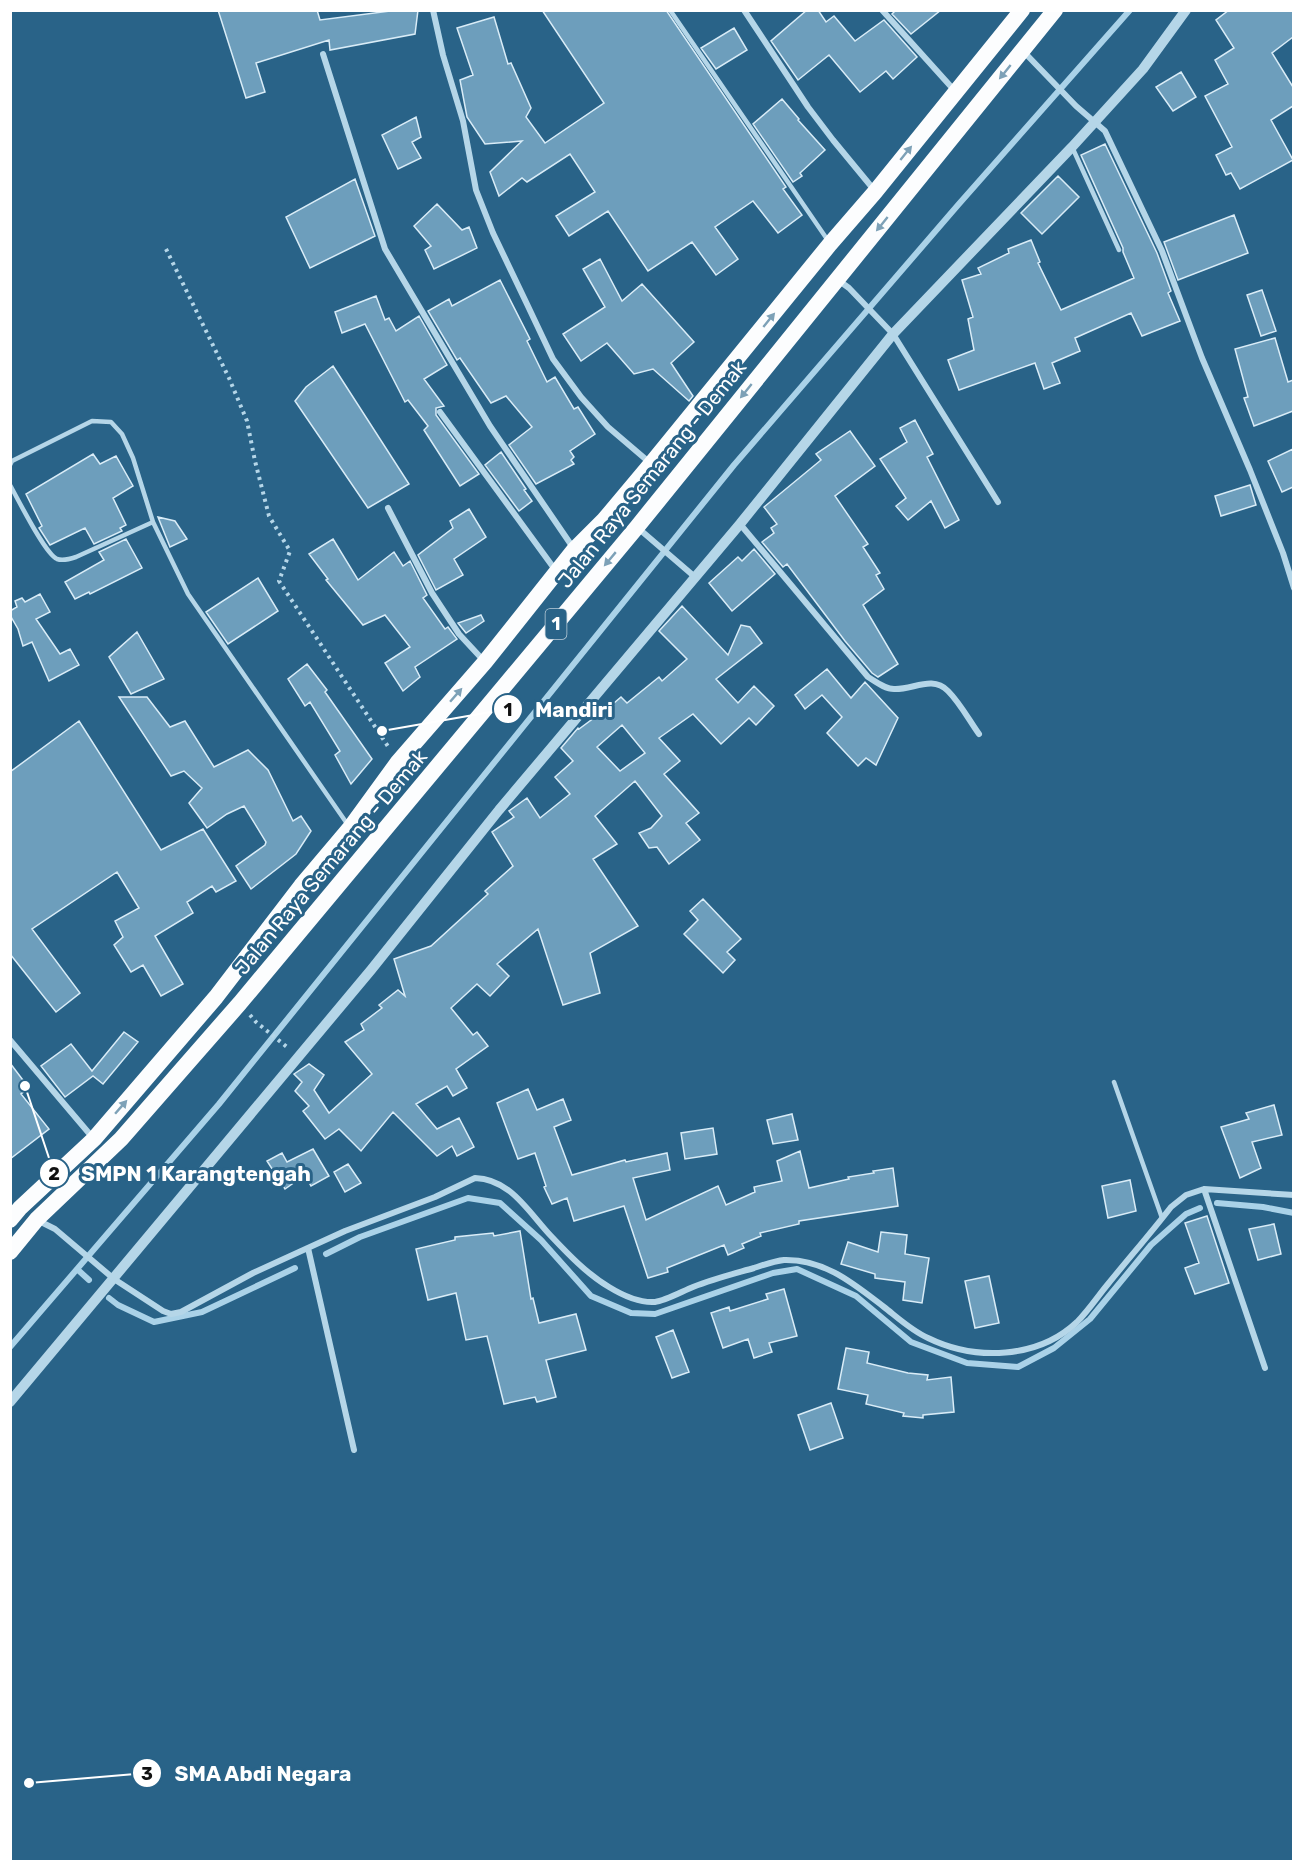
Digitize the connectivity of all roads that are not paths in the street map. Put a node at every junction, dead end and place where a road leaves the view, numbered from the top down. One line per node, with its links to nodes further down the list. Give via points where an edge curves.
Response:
1 (434, 10): 21 (street, via 463,121 476,190 493,233 553,358 581,398)
2 (670, 10): 14 (lane)
3 (744, 10): 13 (street, via 808,106)
4 (882, 10): 10 (street)
5 (1022, 10): 10 (highway, Jalan Raya Semarang - Demak / 1)
6 (1055, 10): 8 (highway, Jalan Raya Semarang - Demak / 1)
7 (1186, 10): 11 (street, via 1143,69)
8 (1022, 51): 11 (street); 16 (highway, Jalan Raya Semarang - Demak / 1, one-way to 16)
9 (323, 54): 29 (street, via 385,249 490,426)
10 (956, 92): 13 (highway, Jalan Raya Semarang - Demak / 1, one-way to 10)
11 (1093, 122): 12 (street); 32 (street, via 1105,131 1162,251 1283,553)
12 (1072, 147): 15 (lane); 17 (street)
13 (875, 192): 14 (highway, Jalan Raya Semarang - Demak / 1)
14 (830, 244): 18 (highway, Jalan Raya Semarang - Demak / 1, one-way to 14)
15 (1119, 250)
16 (843, 284): 17 (street); 19 (highway, Jalan Raya Semarang - Demak / 1)
17 (890, 332): 24 (street); 27 (street)
18 (743, 351): 19 (highway); 21 (highway, Jalan Raya Semarang - Demak / 1)
19 (764, 369): 28 (highway, Jalan Raya Semarang - Demak / 1, one-way to 28)
20 (440, 412): 30 (street)
21 (651, 464): 29 (highway, Jalan Raya Semarang - Demak / 1)
22 (10, 465): 26 (lane, via 92,421 111,422 129,450)
23 (10, 485): 26 (lane, via 55,559 76,557)
24 (998, 502)
25 (388, 508): 33 (street, via 432,593 459,634)
26 (153, 522): 35 (lane, via 188,594)
27 (740, 524): 31 (street); 34 (street, via 868,678 894,689 939,684 949,691)
28 (641, 531): 31 (street); 42 (highway, Jalan Raya Semarang - Demak / 1, one-way to 42, via 121,1139)
29 (574, 550): 30 (highway, Jalan Raya Semarang - Demak / 1)
30 (556, 572): 33 (highway, Jalan Raya Semarang - Demak / 1)
31 (691, 574): 46 (street, via 371,970)
32 (1293, 588)
33 (485, 662): 35 (highway, Jalan Raya Semarang - Demak / 1, one-way to 33, via 398,762)
34 (979, 734)
35 (350, 828): 38 (highway, Jalan Raya Semarang - Demak / 1, one-way to 35, via 216,997)
36 (10, 1040): 38 (street)
37 (1114, 1082): 41 (lane)
38 (94, 1139): 43 (highway, Jalan Raya Semarang - Demak / 1)
39 (1204, 1189): 40 (street); 41 (street, via 1178,1200); 47 (street)
40 (1293, 1195)
41 (1162, 1218): 44 (street, via 1077,1322 1038,1347 1007,1353 959,1349 928,1338 843,1276 798,1261 782,1260 706,1282 657,1302 633,1299 608,1287 580,1264 515,1194 481,1178)
42 (37, 1219): 45 (highway, Jalan Raya Semarang - Demak / 1); 46 (street, via 55,1229)
43 (10, 1220)
44 (308, 1248): 46 (street, via 171,1314); 49 (street)
45 (10, 1252)
46 (113, 1278): 48 (street)
47 (1265, 1368)
48 (10, 1401)
49 (354, 1450)

